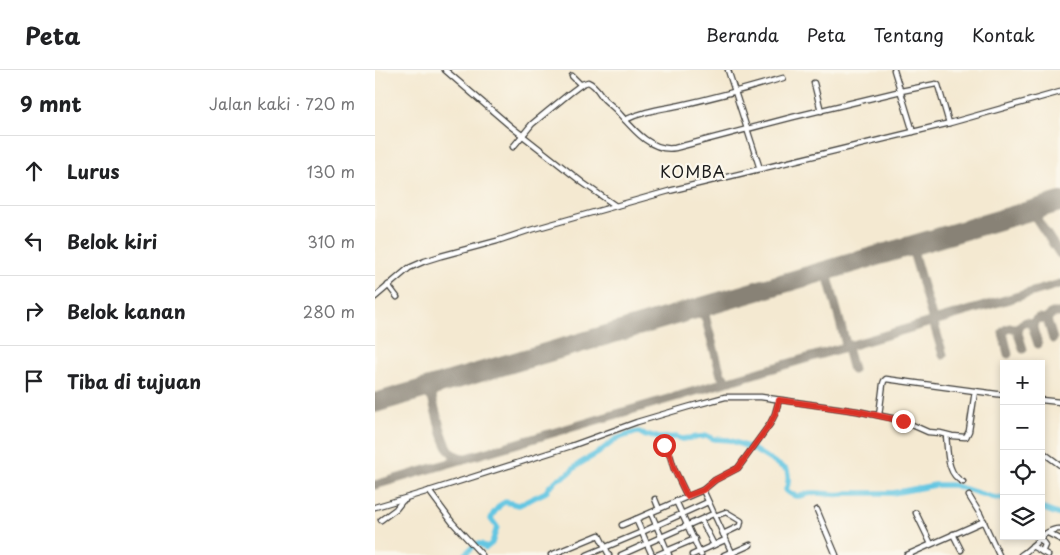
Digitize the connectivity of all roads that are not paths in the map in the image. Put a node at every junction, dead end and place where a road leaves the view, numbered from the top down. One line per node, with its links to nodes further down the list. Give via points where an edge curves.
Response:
1 (445, 70): 16 (street)
2 (728, 70): 9 (street)
3 (894, 70): 8 (street)
4 (572, 76): 7 (street)
5 (783, 78): 9 (street)
6 (814, 83): 11 (street)
7 (581, 86): 12 (street, via 591,83); 16 (street, via 532,124)
8 (901, 91): 11 (street); 13 (street, via 938,84); 15 (street)
9 (735, 92): 12 (street, via 653,110); 14 (street)
10 (1060, 92): 13 (street)
11 (821, 111): 14 (street)
12 (625, 120): 14 (street, via 644,137 666,149)
13 (949, 123): 15 (street)
14 (747, 129): 18 (street)
15 (913, 132): 18 (street)
16 (523, 135): 17 (street); 19 (street)
17 (513, 147)
18 (760, 169): 19 (street)
19 (616, 206): 20 (street, via 425,261 409,268)
20 (388, 286): 21 (street); 22 (street)
21 (375, 297)
22 (397, 297)
23 (975, 391): 24 (street); 28 (street, via 886,379); 29 (street, via 966,437)
24 (1000, 394)
25 (779, 400): 28 (street); 34 (street, via 773,419 738,468); 35 (street, via 717,398)
26 (1045, 400): 27 (street)
27 (1060, 402)
28 (879, 415): 29 (street, via 906,421 923,431)
29 (946, 435): 33 (street, via 952,472)
30 (664, 445): 36 (street)
31 (1045, 454): 32 (street)
32 (1060, 465)
33 (963, 482)
34 (703, 490): 36 (street); 40 (street)
35 (430, 492): 41 (street); 49 (street, via 403,500); 78 (street)
36 (687, 496): 39 (street)
37 (969, 496): 51 (street)
38 (655, 499): 42 (street)
39 (676, 501): 42 (street); 46 (street)
40 (708, 502): 46 (street); 47 (street)
41 (375, 506)
42 (659, 509): 44 (street)
43 (817, 510): 87 (street)
44 (651, 513): 48 (street); 53 (street)
45 (916, 513): 68 (street)
46 (682, 514): 53 (street); 54 (street)
47 (714, 515): 50 (street); 58 (street); 58 (street, via 725,512 741,521 740,526)
48 (636, 519): 52 (street); 56 (street)
49 (381, 520)
50 (701, 520): 54 (street); 69 (street)
51 (983, 521): 59 (street); 89 (street)
52 (621, 524)
53 (656, 526): 56 (street); 61 (street)
54 (688, 526): 61 (street); 63 (street)
55 (1060, 529): 57 (street)
56 (642, 532): 67 (street); 71 (street)
57 (1048, 533): 60 (street); 62 (street)
58 (723, 534): 64 (street)
59 (953, 534): 68 (street); 73 (street)
60 (1045, 535)
61 (661, 538): 67 (street); 75 (street)
62 (1060, 538)
63 (695, 540): 75 (street); 76 (street)
64 (725, 540): 69 (street); 77 (street)
65 (1038, 540): 72 (street)
66 (1041, 540): 74 (street, via 1045,546)
67 (647, 544): 82 (street); 83 (street)
68 (931, 544): 88 (street)
69 (714, 545): 76 (street)
70 (750, 545): 77 (street)
71 (605, 546): 79 (street, via 599,535); 80 (street); 81 (street)
72 (1032, 546): 74 (street); 90 (street)
73 (961, 550)
74 (1042, 552): 91 (street)
75 (668, 553): 84 (street)
76 (701, 553): 85 (street)
77 (732, 553): 86 (street)
78 (482, 555)
79 (551, 555)
80 (587, 555)
81 (609, 555)
82 (621, 555)
83 (652, 555)
84 (657, 555)
85 (692, 555)
86 (724, 555)
87 (837, 555)
88 (907, 555)
89 (999, 555)
90 (1021, 555)
91 (1048, 555)

